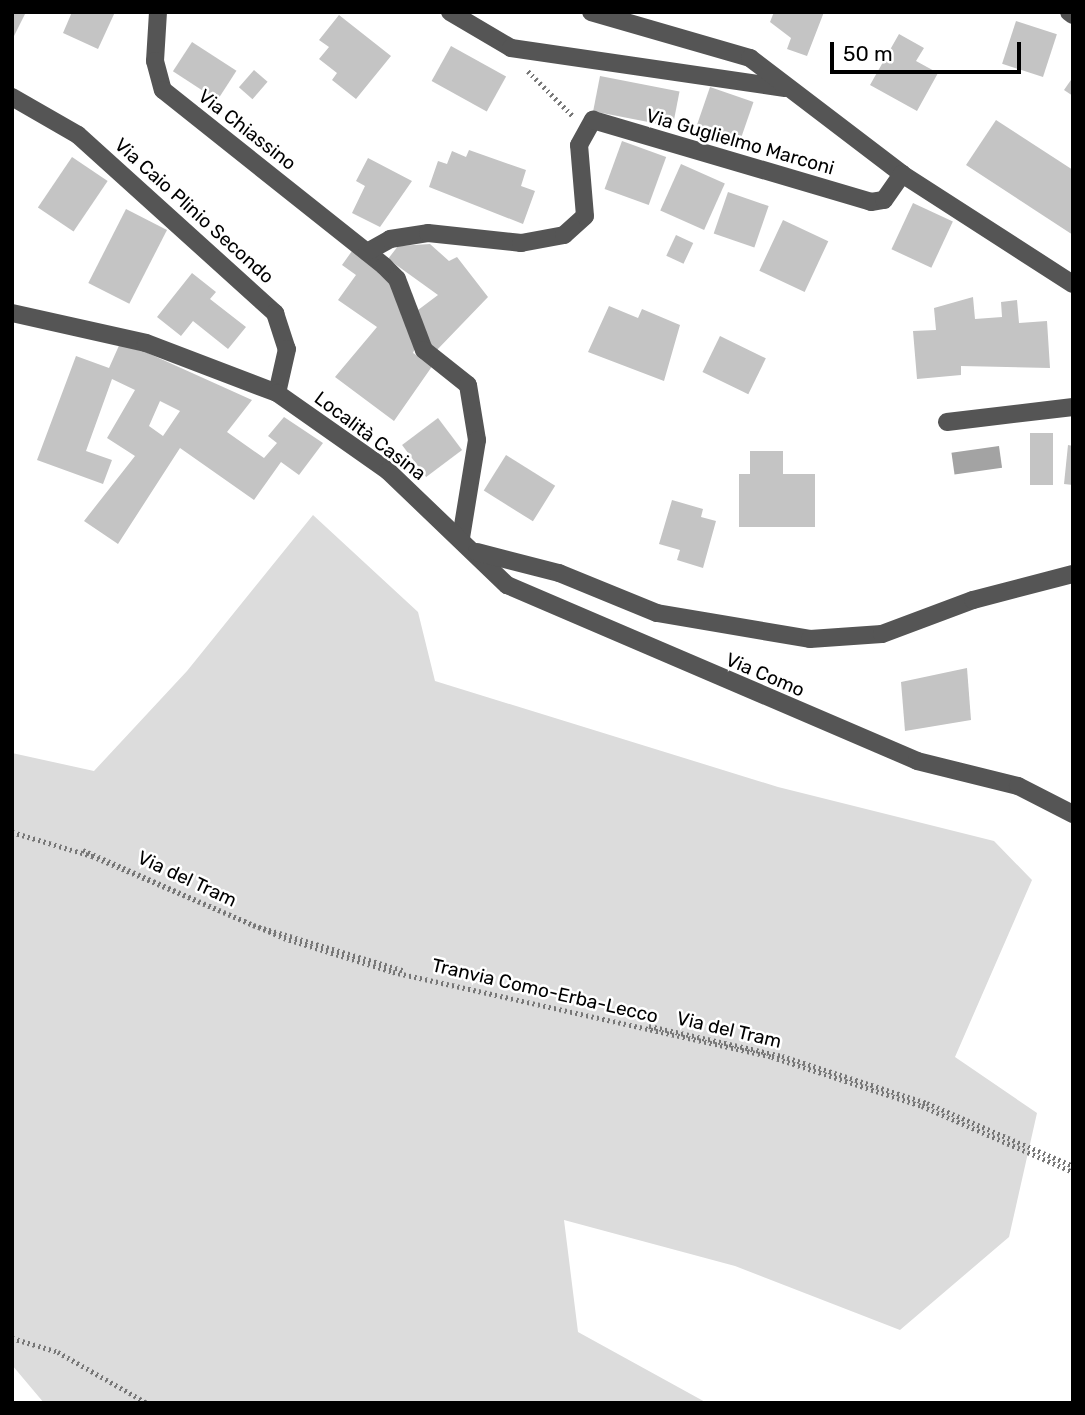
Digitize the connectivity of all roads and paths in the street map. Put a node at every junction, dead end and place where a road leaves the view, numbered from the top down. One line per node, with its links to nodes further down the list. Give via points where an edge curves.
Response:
1 (158, 12): 9 (street, Via Chiassino, via 155,61 163,90)
2 (450, 12): 4 (street, Via Guglielmo Marconi)
3 (592, 12): 5 (street, Via Guglielmo Marconi, via 750,58)
4 (511, 48): 5 (street, Via Guglielmo Marconi); 7 (path, via 541,88)
5 (792, 90): 8 (street, Via Guglielmo Marconi)
6 (12, 97): 12 (street, Via Caio Plinio Secondo, via 78,135 275,313 287,349)
7 (585, 127): 8 (street, Via Guglielmo Marconi, via 593,120 872,202 884,200); 9 (street, via 579,155 584,216 564,236 521,243 428,233 390,239)
8 (902, 174): 10 (street, Via Guglielmo Marconi)
9 (367, 251): 15 (street, via 397,279 424,350 468,385 477,408)
10 (1073, 284)
11 (12, 313): 12 (street, Località Casina, via 146,343)
12 (278, 393): 15 (street, Località Casina, via 388,471)
13 (1073, 407): 14 (street)
14 (947, 422)
15 (461, 538): 16 (street, Via Como)
16 (477, 552): 17 (street, via 546,569 657,613 810,639 881,634 973,600); 18 (street, Via Como, via 508,585 554,609 917,761 1018,786)
17 (1073, 574)
18 (1073, 814)
19 (12, 834): 20 (path, Via del Tram, via 101,854 253,925 406,972 782,1056 927,1103); 21 (path, Tranvia Como-Erba-Lecco, via 92,856 284,938 393,972 772,1057 922,1106)
20 (1073, 1166)
21 (1073, 1172)
22 (12, 1338): 23 (path, via 58,1352)
23 (147, 1403)

